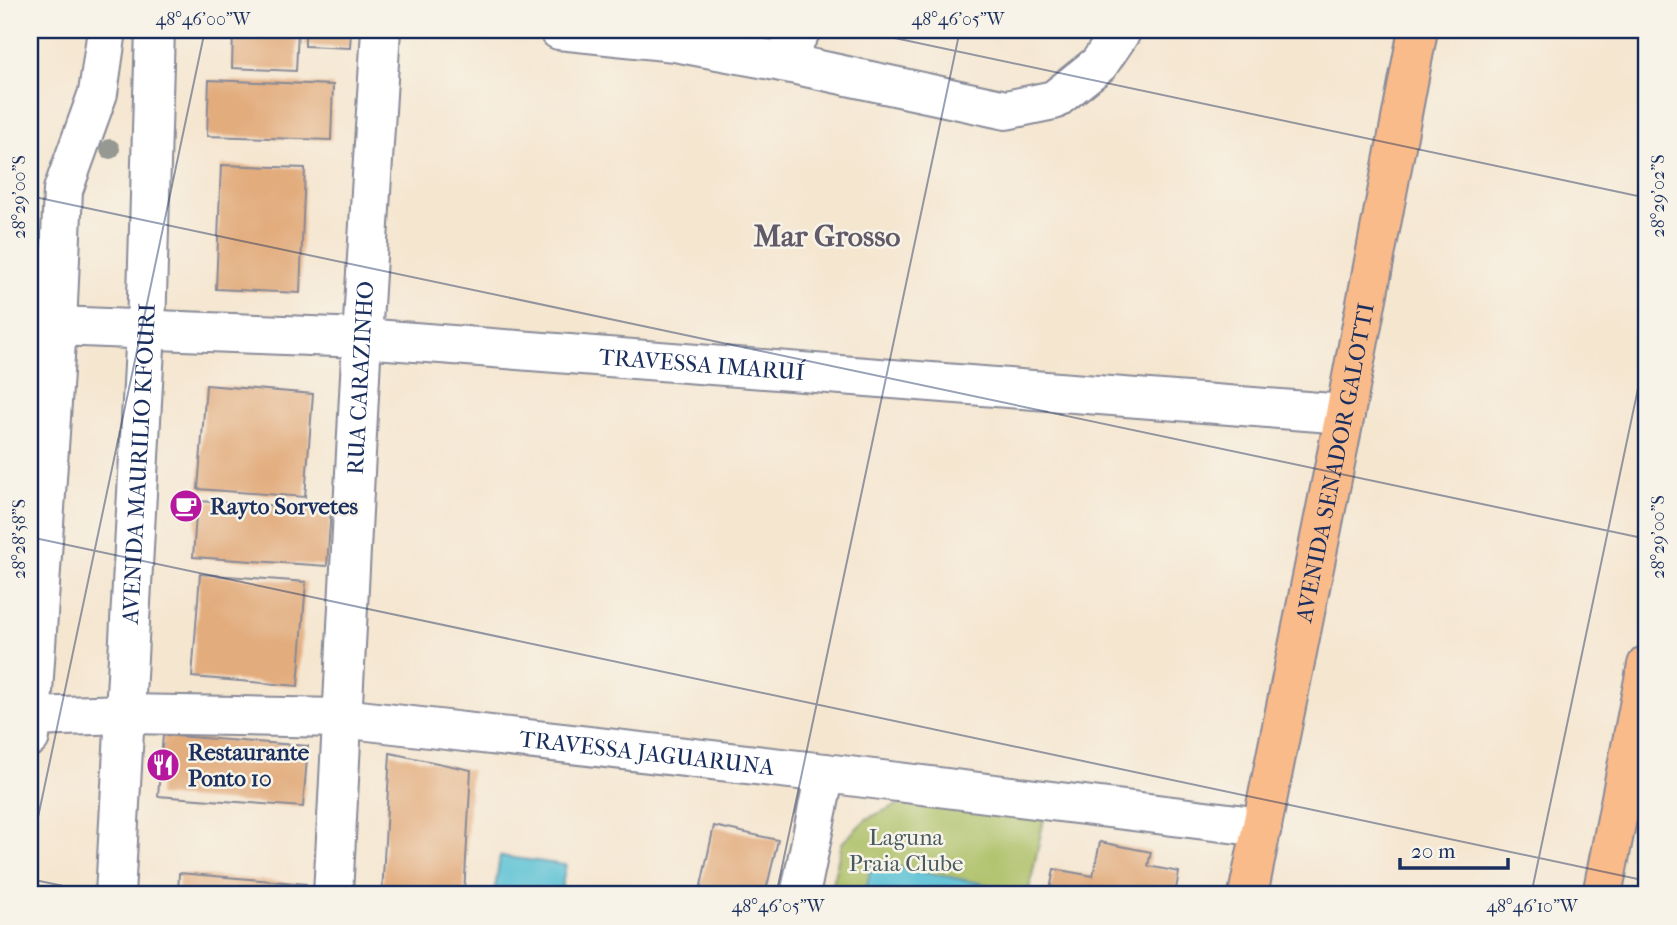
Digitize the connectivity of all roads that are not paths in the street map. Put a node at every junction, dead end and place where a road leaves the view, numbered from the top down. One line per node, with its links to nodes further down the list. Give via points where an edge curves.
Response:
1 (107, 30): 10 (street, via 98,93 63,190)
2 (155, 30): 11 (street, AVENIDA MAURILIO KFOURI)
3 (382, 30): 12 (street, RUA CARAZINHO)
4 (559, 30): 8 (street)
5 (802, 30): 9 (street)
6 (1122, 30): 9 (street, via 1099,64 1054,100 1006,110)
7 (1418, 30): 13 (main road, AVENIDA SENADOR GALOTTI)
8 (675, 36): 9 (street)
9 (782, 62)
10 (57, 326): 11 (street, TRAVESSA IMARUÍ); 16 (street)
11 (146, 329): 12 (street, TRAVESSA IMARUÍ); 15 (street, AVENIDA MAURILIO KFOURI)
12 (362, 338): 13 (street, TRAVESSA IMARUÍ); 17 (street, RUA CARAZINHO)
13 (1345, 414): 20 (main road, AVENIDA SENADOR GALOTTI)
14 (1647, 665): 25 (main road)
15 (126, 714): 16 (street, TRAVESSA JAGUARUNA); 17 (street, TRAVESSA JAGUARUNA); 21 (street, AVENIDA MAURILIO KFOURI)
16 (30, 717): 18 (street)
17 (342, 718): 19 (street, TRAVESSA JAGUARUNA); 22 (street, RUA CARAZINHO)
18 (30, 737)
19 (825, 773): 20 (street, TRAVESSA JAGUARUNA); 23 (street)
20 (1262, 827): 24 (main road, AVENIDA SENADOR GALOTTI)
21 (115, 895)
22 (333, 895)
23 (800, 895)
24 (1248, 895)
25 (1602, 895)

